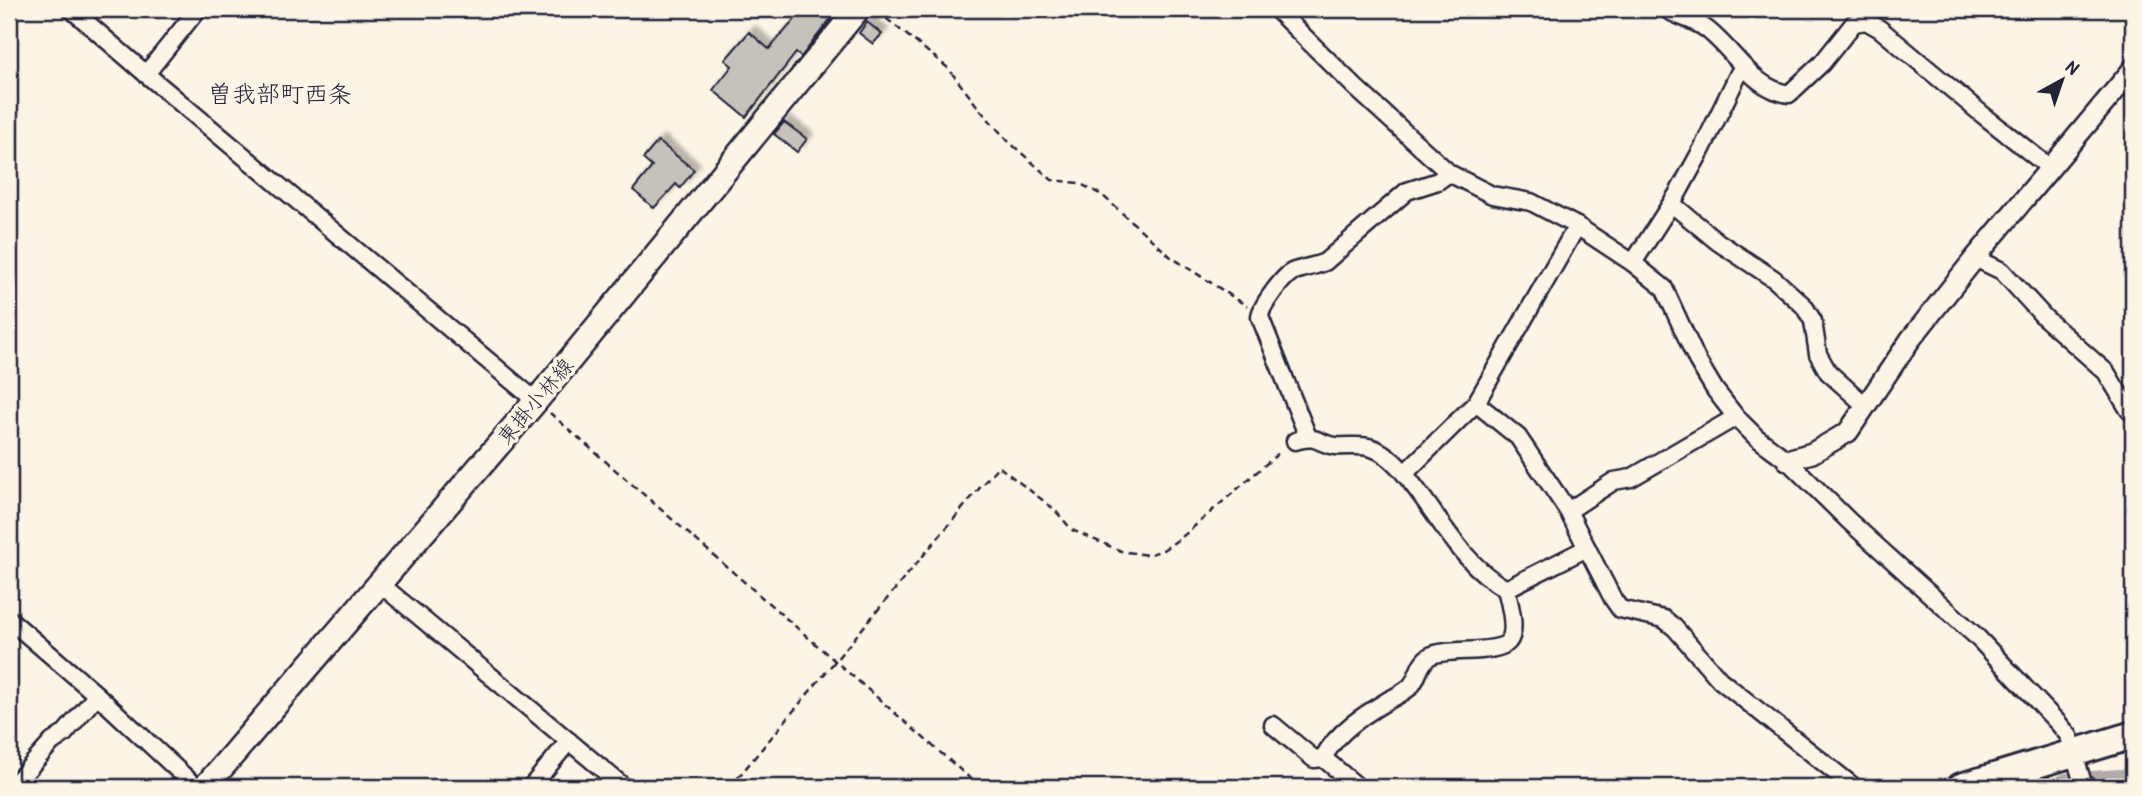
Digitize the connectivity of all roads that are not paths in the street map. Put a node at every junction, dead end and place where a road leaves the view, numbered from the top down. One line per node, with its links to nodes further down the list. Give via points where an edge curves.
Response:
1 (71, 9): 8 (street)
2 (198, 9): 8 (street)
3 (858, 9): 15 (main road, 東掛小林線)
4 (1276, 9): 10 (street)
5 (1666, 9): 6 (street, via 1703,27)
6 (1745, 69): 9 (street, via 1776,92 1789,94 1854,23 1866,21); 11 (street)
7 (2133, 69): 9 (street)
8 (146, 74): 15 (street)
9 (2050, 168): 13 (street)
10 (1449, 173): 12 (street, via 1492,195 1531,202); 21 (street, via 1407,191 1325,262 1292,272 1260,312 1302,439 1315,437 1334,446 1358,444 1377,450)
11 (1672, 204): 14 (street); 17 (street, via 1804,306 1828,372)
12 (1577, 226): 14 (street); 16 (street)
13 (1975, 258): 17 (street, via 1910,340); 18 (street, via 2002,271 2045,318 2106,372)
14 (1633, 263): 19 (street, via 1664,288 1697,360)
15 (536, 401): 24 (main road, 東掛小林線)
16 (1476, 403): 21 (street); 22 (street, via 1518,437)
17 (1866, 406): 20 (street, via 1848,432 1812,453)
18 (2129, 411)
19 (1736, 417): 20 (street); 22 (street)
20 (1787, 460): 32 (street, via 1977,637 2069,736)
21 (1405, 473): 25 (street, via 1469,561)
22 (1568, 510): 23 (street)
23 (1587, 548): 25 (street); 39 (street, via 1620,609 1664,619 1720,680)
24 (379, 583): 30 (street); 35 (main road, 東掛小林線)
25 (1506, 589): 31 (street, via 1513,619 1507,644 1431,655 1406,690 1348,727)
26 (9, 619): 27 (street)
27 (97, 695): 33 (street); 34 (street)
28 (1273, 725): 31 (street, via 1314,759)
29 (2133, 735): 32 (highway)
30 (569, 741): 36 (street); 37 (street)
31 (1323, 758): 38 (street)
32 (2076, 762): 40 (highway); 41 (street)
33 (12, 787)
34 (196, 787)
35 (205, 787)
36 (531, 787)
37 (624, 787)
38 (1358, 787)
39 (1854, 787)
40 (1961, 787)
41 (2084, 787)

